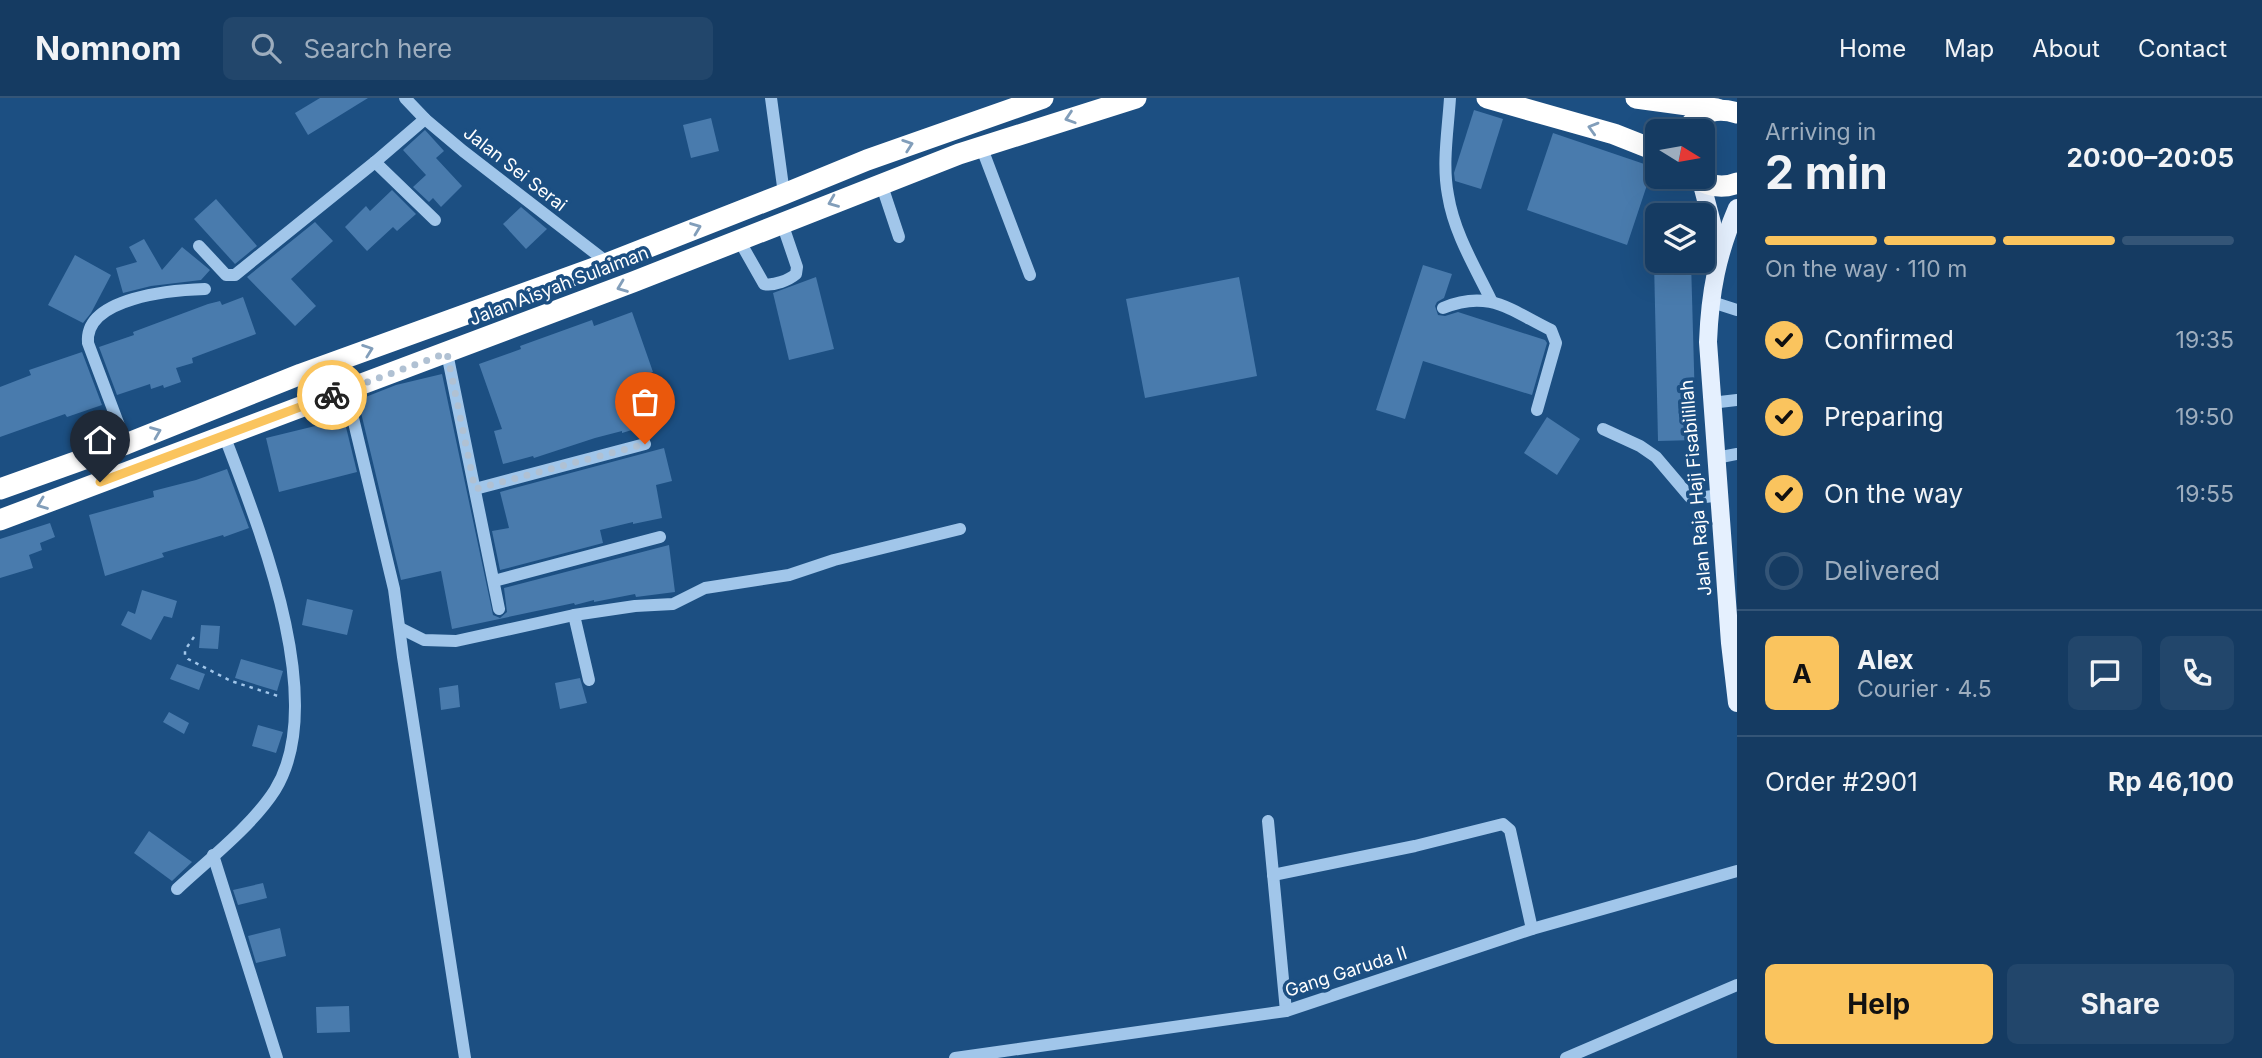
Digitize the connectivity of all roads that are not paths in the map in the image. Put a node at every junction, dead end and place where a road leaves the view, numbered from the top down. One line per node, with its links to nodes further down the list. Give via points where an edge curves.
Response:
1 (405, 98): 10 (street, Jalan Sei Serai)
2 (771, 98): 20 (street)
3 (1043, 98): 12 (highway, Jalan Aisyah Sulaiman)
4 (1136, 98): 13 (highway, Jalan Aisyah Sulaiman, one-way to 13)
5 (1450, 98): 32 (street, via 1449,203)
6 (1487, 98): 14 (highway, one-way to 6)
7 (1636, 98): 8 (highway)
8 (1665, 100): 9 (highway)
9 (1727, 111): 11 (highway, via 1703,113)
10 (425, 119): 16 (street); 27 (street, Jalan Sei Serai)
11 (1696, 119)
12 (950, 131): 15 (highway); 20 (highway, Jalan Aisyah Sulaiman, one-way to 12)
13 (981, 146): 15 (highway, Jalan Aisyah Sulaiman); 30 (street)
14 (1645, 146)
15 (959, 154): 17 (highway, Jalan Aisyah Sulaiman)
16 (375, 162): 22 (street); 26 (street, via 235,275 226,275)
17 (881, 183): 23 (highway, Jalan Aisyah Sulaiman, one-way to 23); 24 (street)
18 (1737, 183): 19 (highway, Jalan Raja Haji Fisabilillah)
19 (1715, 185)
20 (784, 194): 27 (highway, Jalan Aisyah Sulaiman, one-way to 20)
21 (1735, 218): 28 (main road, Jalan Raja Haji Fisabilillah)
22 (435, 220)
23 (782, 223): 25 (highway, Jalan Aisyah Sulaiman); 25 (street, via 797,267 793,277 764,284)
24 (899, 237)
25 (739, 240): 36 (highway, Jalan Aisyah Sulaiman, one-way to 36)
26 (199, 246)
27 (608, 263): 43 (highway, Jalan Aisyah Sulaiman, one-way to 27, via 301,374)
28 (1715, 271)
29 (1715, 273): 33 (main road, Jalan Raja Haji Fisabilillah)
30 (1030, 275)
31 (205, 289): 43 (street, via 173,290 121,304 98,316 89,328 88,343)
32 (1491, 300): 34 (street); 40 (street, via 1551,330 1555,338)
33 (1709, 301): 35 (street); 39 (main road, Jalan Raja Haji Fisabilillah)
34 (1443, 308)
35 (1737, 310)
36 (447, 353): 37 (highway, Jalan Aisyah Sulaiman); 48 (street)
37 (346, 389): 42 (highway, Jalan Aisyah Sulaiman); 57 (street)
38 (1737, 400): 39 (street)
39 (1711, 404): 46 (main road, Jalan Raja Haji Fisabilillah)
40 (1537, 410)
41 (1603, 429): 49 (street, via 1656,457 1690,496)
42 (224, 435): 50 (highway, Jalan Aisyah Sulaiman, one-way to 50); 61 (street, via 283,612 294,734 276,788 254,817)
43 (126, 444): 47 (highway, Jalan Aisyah Sulaiman)
44 (645, 444): 48 (street)
45 (1737, 454): 46 (street)
46 (1716, 458): 49 (main road, Jalan Raja Haji Fisabilillah)
47 (0, 489)
48 (475, 489): 54 (street)
49 (1720, 495): 53 (main road, Jalan Raja Haji Fisabilillah)
50 (0, 520)
51 (960, 528): 56 (street, via 789,575 705,589 673,604)
52 (660, 537): 54 (street)
53 (1731, 549): 59 (main road, Jalan Raja Haji Fisabilillah, via 1730,643)
54 (494, 581): 55 (street)
55 (499, 609)
56 (574, 615): 57 (street, via 444,642 417,638); 58 (street)
57 (400, 628): 69 (street)
58 (589, 680)
59 (1737, 702)
60 (1268, 821): 63 (street)
61 (213, 855): 64 (street); 68 (street)
62 (1737, 871): 65 (street, Gang Garuda II)
63 (1273, 875): 65 (street, via 1503,824 1510,830); 67 (street)
64 (177, 889)
65 (1532, 929): 67 (street, Gang Garuda II)
66 (1737, 985): 71 (street)
67 (1286, 1011): 70 (street, Gang Garuda II)
68 (277, 1058)
69 (465, 1058)
70 (956, 1058)
71 (1566, 1058)

